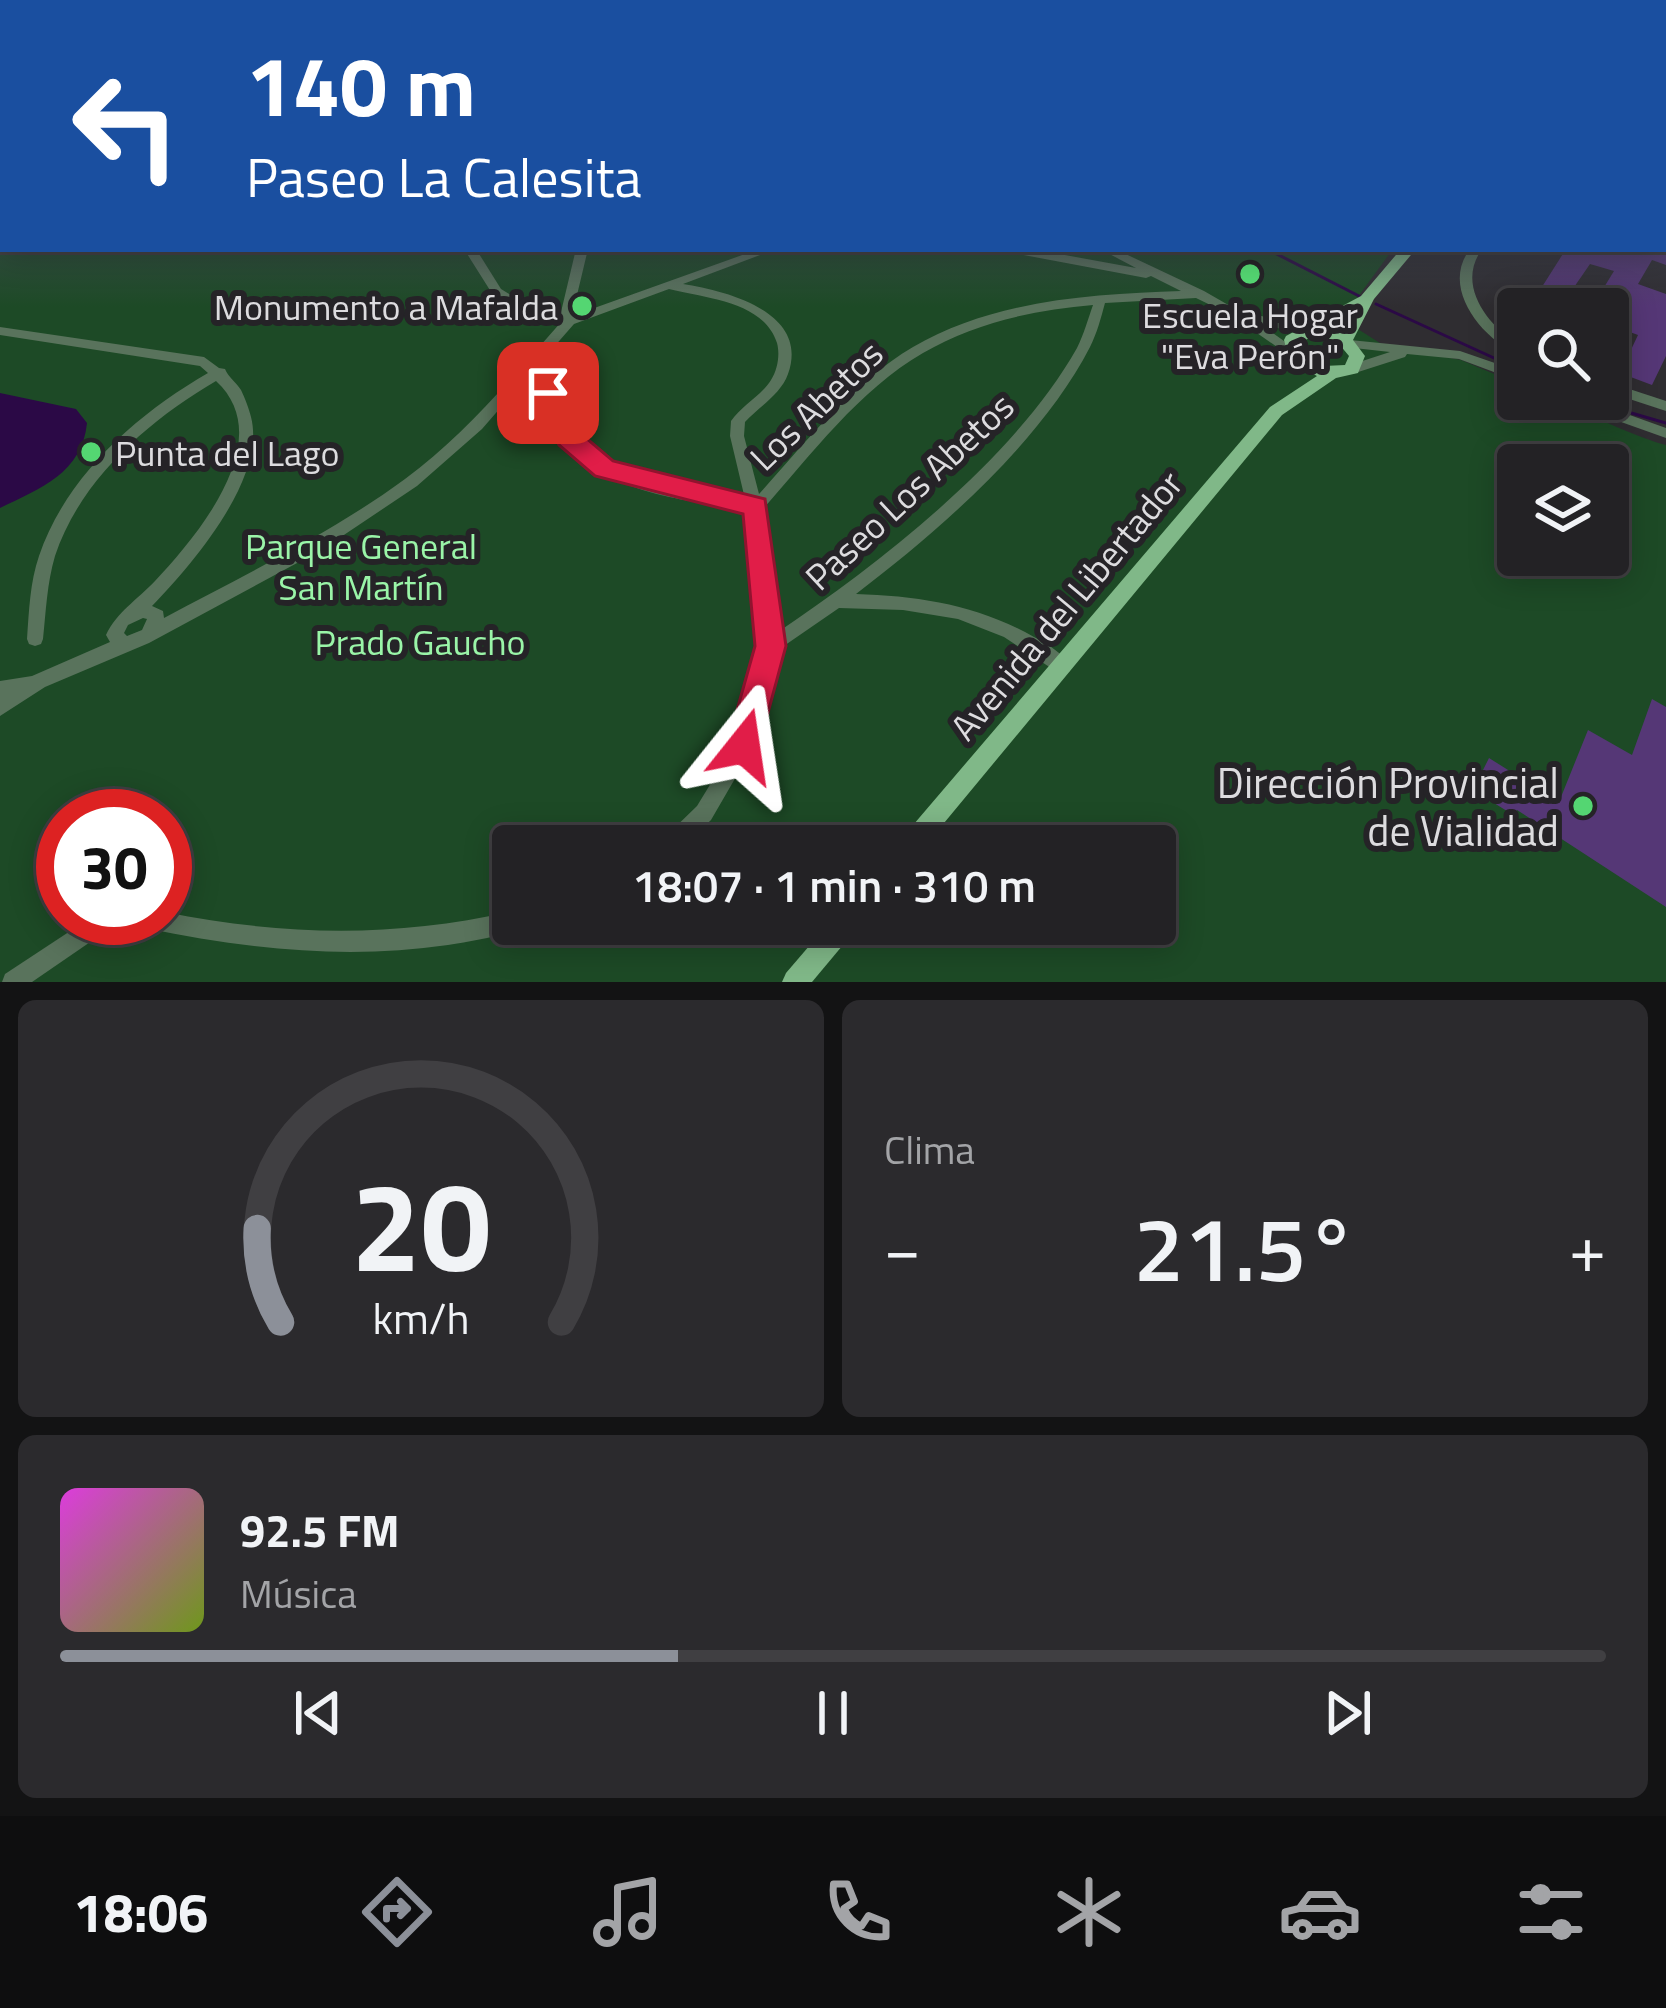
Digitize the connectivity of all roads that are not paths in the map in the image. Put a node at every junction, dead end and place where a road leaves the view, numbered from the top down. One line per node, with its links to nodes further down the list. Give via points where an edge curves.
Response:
1 (472, 252): 14 (street, via 497,292)
2 (582, 252): 14 (street)
3 (762, 252): 9 (street)
4 (1029, 252): 8 (street)
5 (1112, 252): 8 (street)
6 (1406, 252): 11 (main road)
7 (1474, 252): 17 (street, via 1468,299)
8 (1165, 278): 10 (street)
9 (674, 287): 14 (street); 31 (street, via 752,306 779,337 782,373 738,421)
10 (1200, 294): 12 (street, Los Abetos); 13 (street)
11 (1368, 297): 15 (main road); 18 (main road)
12 (1101, 298): 31 (street, Los Abetos, via 957,331 920,348 884,373); 33 (street, Paseo Los Abetos, via 1085,346 1046,406)
13 (1235, 312): 15 (street); 21 (street)
14 (571, 315): 20 (street)
15 (1310, 331): 18 (main road); 21 (main road, Avenida del Libertador, via 1292,340)
16 (0, 332): 24 (street, via 176,355)
17 (1497, 337)
18 (1347, 342): 19 (street); 23 (main road, via 1357,356)
19 (1408, 351): 22 (street, via 1460,355); 23 (street)
20 (539, 355): 31 (street, via 556,417 584,456 627,478); 35 (street, via 412,482 317,544)
21 (1295, 356): 25 (main road); 28 (main road, Avenida del Libertador)
22 (1497, 368)
23 (1352, 369): 25 (main road)
24 (220, 372): 32 (street, via 242,410 246,448 224,504); 37 (street, via 133,436 74,503 50,547)
25 (1331, 374): 28 (main road, Avenida del Libertador)
26 (1629, 394): 27 (street)
27 (1666, 406)
28 (1276, 411): 39 (main road, Avenida del Libertador)
29 (1628, 420): 30 (street)
30 (1666, 434)
31 (756, 507): 38 (street)
32 (174, 574): 34 (street); 35 (street)
33 (840, 601): 38 (street, Paseo Los Abetos); 39 (street, via 964,611 1022,634)
34 (135, 612): 35 (street); 36 (street)
35 (154, 621): 36 (street)
36 (119, 637): 40 (street)
37 (35, 639)
38 (771, 646): 43 (street, via 744,746)
39 (1063, 666): 44 (main road, Avenida del Libertador)
40 (39, 681): 41 (street); 42 (street)
41 (0, 689)
42 (0, 708)
43 (692, 825)
44 (928, 825)
45 (492, 924): 46 (street, via 397,940 297,942)
46 (192, 925)
47 (68, 945): 49 (street)
48 (826, 945): 50 (main road)
49 (13, 982)
50 (795, 982)

